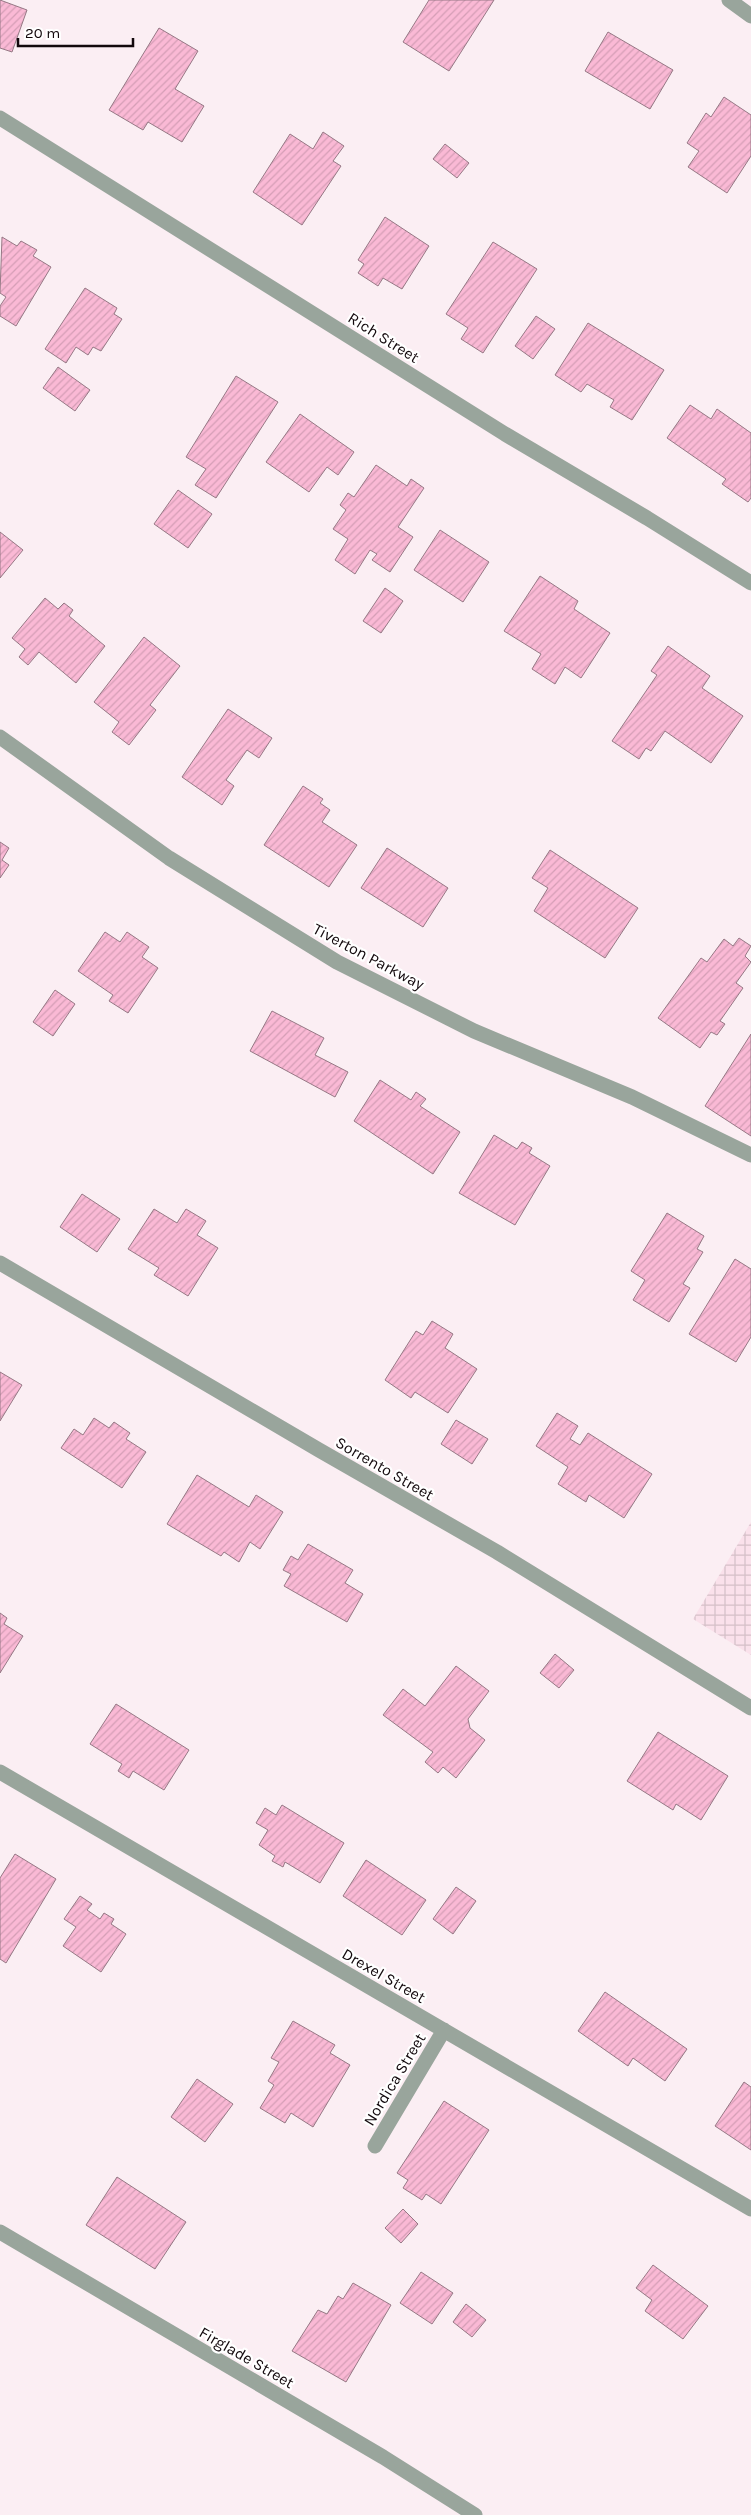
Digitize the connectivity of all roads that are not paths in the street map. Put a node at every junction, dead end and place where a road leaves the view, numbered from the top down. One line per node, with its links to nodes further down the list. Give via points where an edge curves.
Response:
1 (729, 0): 2 (street)
2 (751, 16)
3 (0, 118): 4 (street, Rich Street, via 505,434)
4 (751, 583)
5 (0, 738): 6 (street, Tiverton Parkway, via 169,858 338,962 474,1031 632,1097)
6 (751, 1155)
7 (0, 1263): 8 (street, Sorrento Street, via 497,1552)
8 (751, 1708)
9 (0, 1772): 10 (street, Drexel Street)
10 (444, 2030): 11 (street, Nordica Street); 12 (street, Drexel Street)
11 (375, 2146)
12 (751, 2209)
13 (0, 2232): 14 (street, Firglade Street, via 383,2457)
14 (475, 2515)

